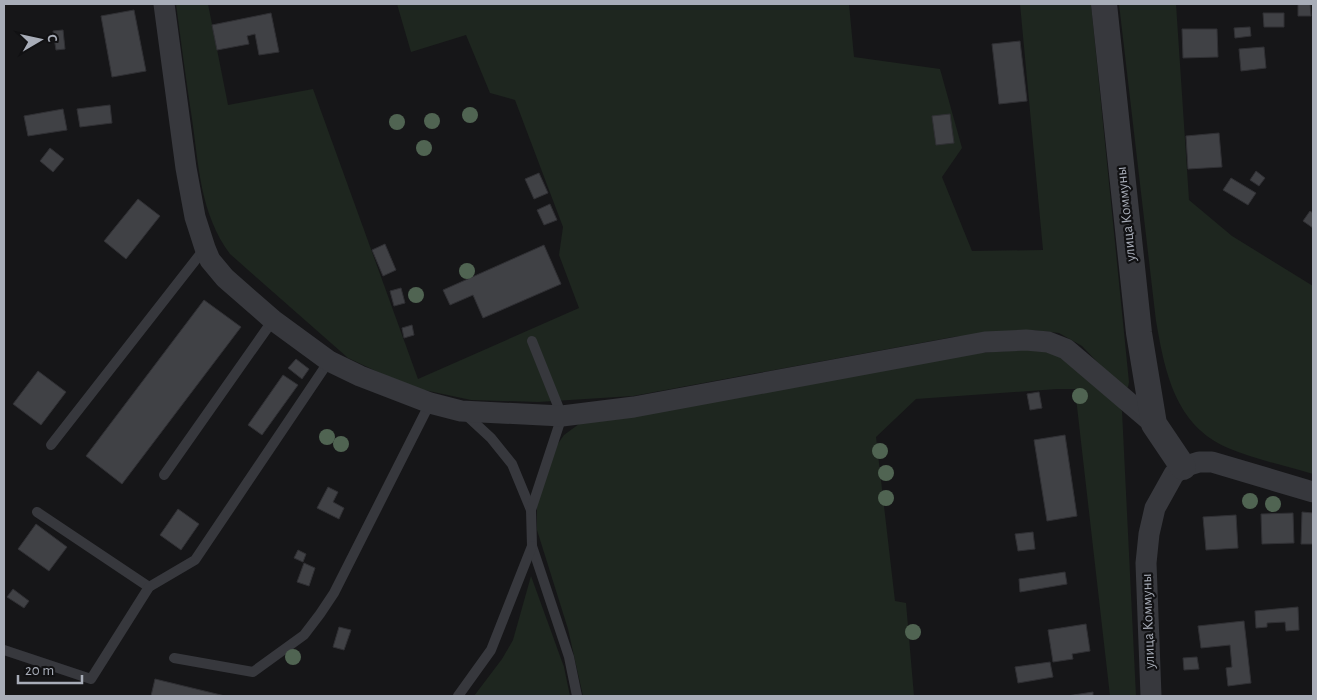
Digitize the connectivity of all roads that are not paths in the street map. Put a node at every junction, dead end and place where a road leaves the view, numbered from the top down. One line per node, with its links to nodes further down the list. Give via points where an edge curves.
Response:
1 (164, 4): 3 (street, via 186,168 195,217)
2 (1104, 4): 10 (street, улица Коммуны, via 1139,333)
3 (205, 248): 4 (street, via 225,278); 11 (lane)
4 (273, 320): 6 (street); 13 (lane)
5 (532, 341): 9 (lane)
6 (328, 361): 7 (street); 18 (lane, via 194,560)
7 (430, 403): 8 (street); 20 (lane, via 334,592 304,635 253,672)
8 (461, 411): 9 (street); 15 (lane, via 491,438 512,464)
9 (562, 416): 10 (street, via 634,407 985,342 1026,340 1048,342 1066,349); 15 (lane)
10 (1154, 424): 12 (street)
11 (51, 445)
12 (1183, 467): 14 (street, via 1199,462 1218,463); 23 (street, улица Коммуны, via 1174,474 1155,508 1149,534 1146,563)
13 (164, 475)
14 (1313, 492)
15 (531, 510): 17 (lane)
16 (37, 512): 18 (lane)
17 (532, 546): 21 (lane, via 492,650); 22 (lane, via 569,657)
18 (149, 587): 19 (lane, via 91,679)
19 (4, 650)
20 (174, 658)
21 (458, 696)
22 (577, 696)
23 (1151, 696)

